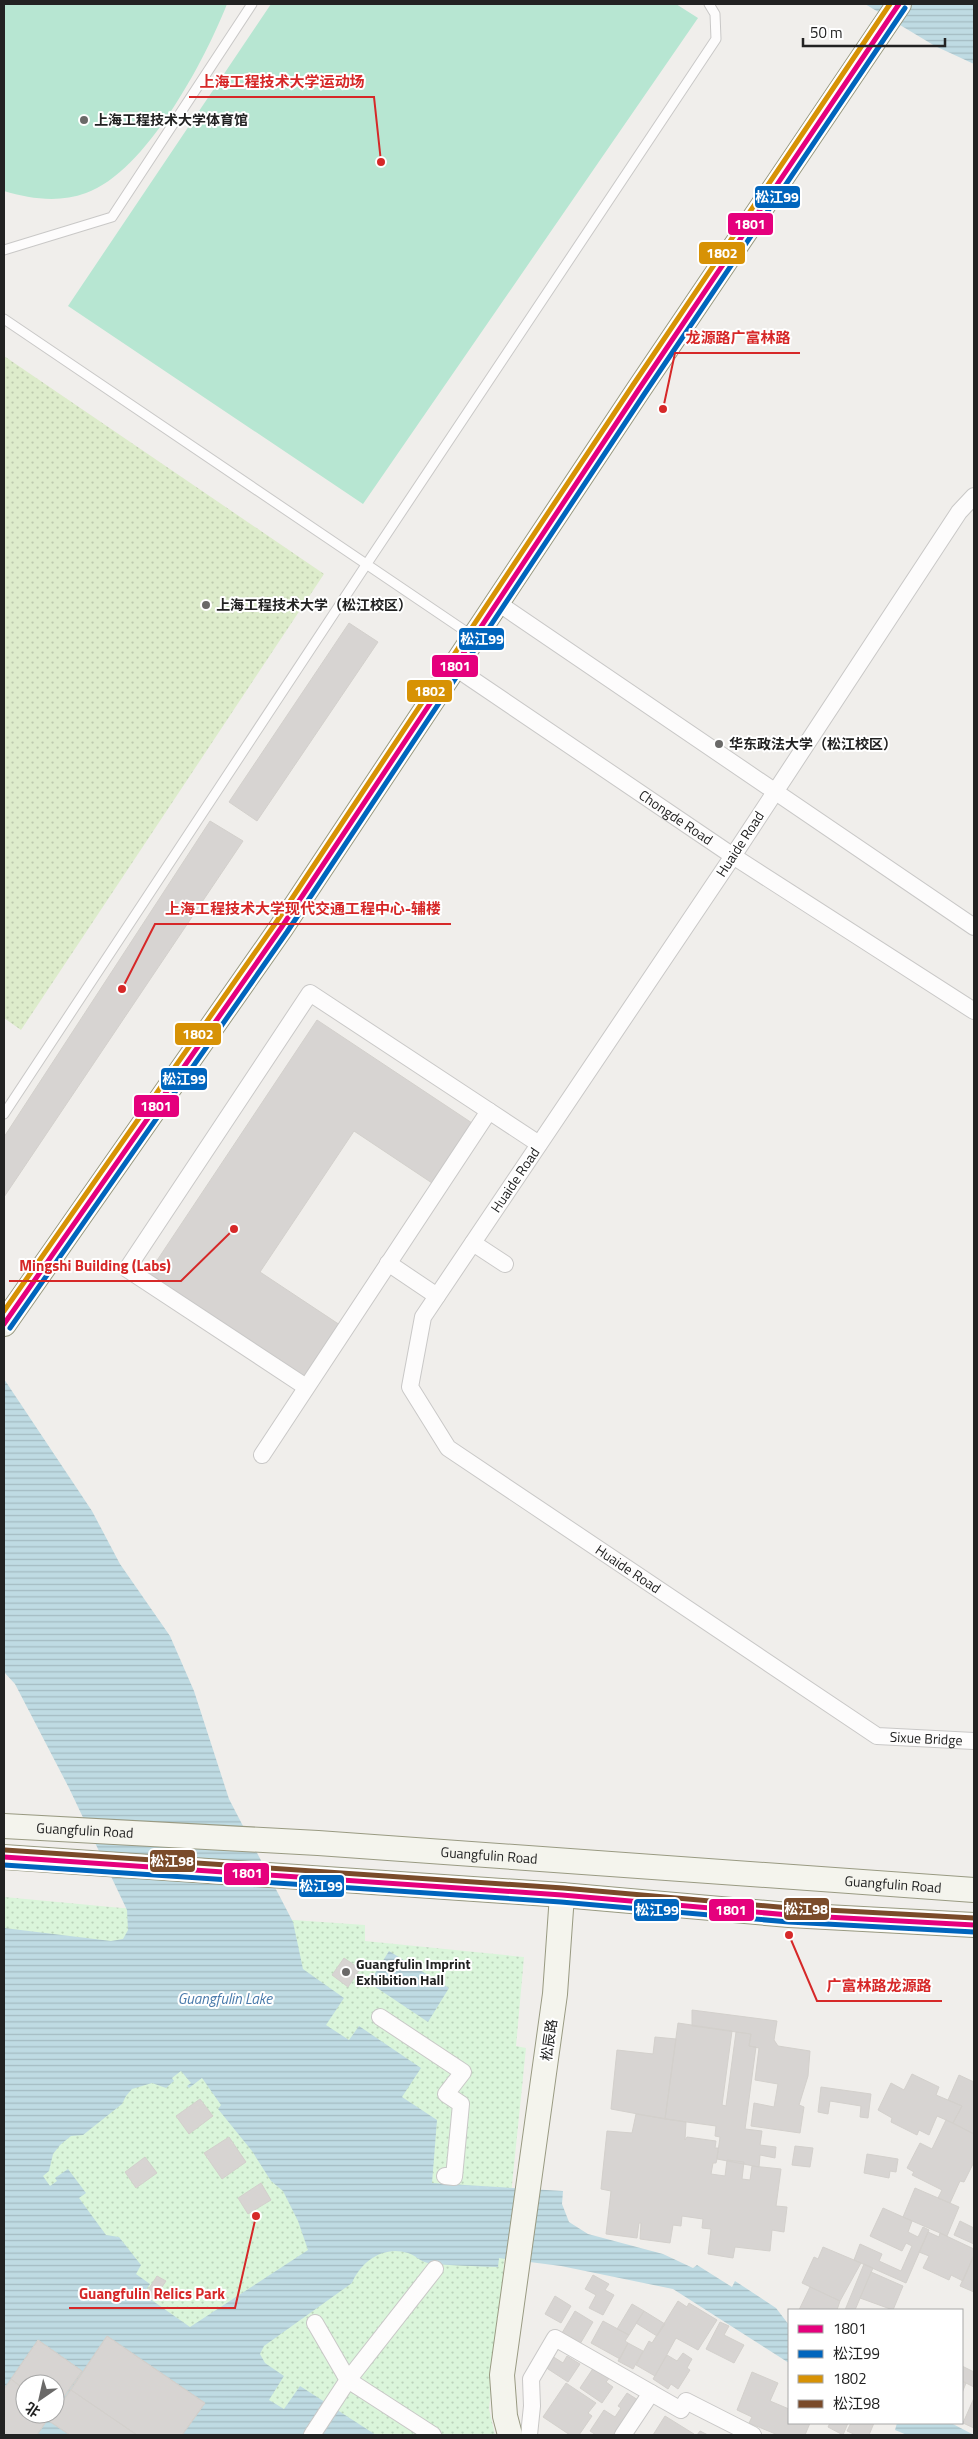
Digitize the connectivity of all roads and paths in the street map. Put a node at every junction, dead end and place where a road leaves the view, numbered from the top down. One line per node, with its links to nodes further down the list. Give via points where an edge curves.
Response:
1 (252, 4): 4 (lane, via 112,217)
2 (709, 4): 7 (lane, via 715,14 716,40)
3 (899, 4): 8 (main road)
4 (4, 250)
5 (4, 319): 7 (lane)
6 (974, 496): 11 (street, Huaide Road, via 959,512)
7 (366, 565): 9 (lane); 16 (lane)
8 (498, 603): 9 (main road); 11 (street)
9 (475, 637): 10 (main road)
10 (454, 667): 12 (street, Chongde Road); 22 (main road, via 281,928)
11 (775, 791): 12 (street, Huaide Road); 13 (street)
12 (733, 856): 14 (street, Chongde Road); 17 (street, Huaide Road)
13 (974, 927)
14 (974, 1011)
15 (489, 1111): 17 (street); 19 (street); 23 (street, via 310,993 127,1269)
16 (4, 1114)
17 (539, 1144): 18 (street, Huaide Road)
18 (473, 1243): 20 (street); 21 (street, Huaide Road)
19 (388, 1263): 21 (street); 23 (street)
20 (505, 1264)
21 (437, 1296): 25 (street, Huaide Road, via 423,1317 410,1387 448,1448)
22 (4, 1324)
23 (306, 1387): 24 (street)
24 (262, 1455)
25 (878, 1736): 26 (street, Sixue Bridge)
26 (974, 1741)
27 (4, 1826): 29 (main road, Guangfulin Road)
28 (4, 1857): 30 (main road)
29 (974, 1890)
30 (562, 1895): 31 (main road, via 789,1915); 41 (main road, 松辰路, via 555,1994 502,2375)
31 (974, 1924)
32 (380, 2017): 33 (street, via 462,2072 446,2094 461,2104 454,2176)
33 (444, 2176)
34 (435, 2269): 36 (street)
35 (315, 2323): 36 (street)
36 (348, 2380): 39 (street); 40 (street)
37 (651, 2393): 38 (street); 42 (street, via 555,2338 531,2380); 43 (street, via 681,2410 686,2401)
38 (629, 2433)
39 (312, 2435)
40 (433, 2435)
41 (510, 2435)
42 (529, 2435)
43 (753, 2435)

